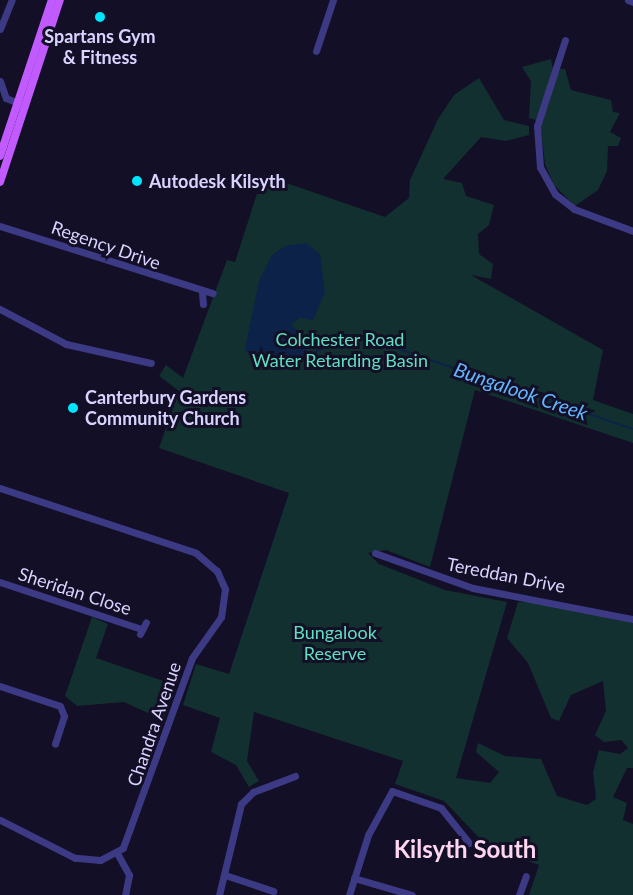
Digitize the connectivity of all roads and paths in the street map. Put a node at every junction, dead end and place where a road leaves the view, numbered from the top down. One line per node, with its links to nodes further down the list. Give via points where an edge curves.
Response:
1 (12, 0): 7 (street)
2 (52, 0): 11 (main road)
3 (60, 0): 11 (main road)
4 (333, 0): 9 (street)
5 (628, 0): 6 (street)
6 (633, 2)
7 (0, 29)
8 (565, 40): 15 (street, via 537,126 540,167 548,185 574,209)
9 (316, 51)
10 (0, 81): 11 (street, via 6,98)
11 (21, 104): 12 (main road); 13 (main road)
12 (0, 156)
13 (0, 182)
14 (0, 226): 16 (street, Regency Drive)
15 (633, 231)
16 (202, 293): 17 (street, Regency Drive); 18 (street)
17 (213, 293)
18 (202, 304)
19 (0, 309): 20 (street, via 66,344)
20 (151, 363)
21 (0, 488): 31 (street, Chandra Avenue, via 195,553 217,571 225,589 217,625 192,657 134,828)
22 (375, 553): 24 (street, Tereddan Drive, via 473,588)
23 (0, 582): 25 (street, Sheridan Close, via 140,632)
24 (633, 619)
25 (146, 622)
26 (0, 686): 27 (street, via 62,708)
27 (55, 744)
28 (295, 776): 32 (street, via 253,792 241,804)
29 (0, 820): 31 (street, via 75,858 94,861)
30 (469, 843): 34 (street, via 441,808 388,794)
31 (117, 853): 36 (street, via 129,875)
32 (225, 875): 35 (street); 37 (street)
33 (526, 876): 40 (street)
34 (354, 878): 38 (street); 39 (street)
35 (273, 891)
36 (125, 895)
37 (219, 895)
38 (349, 895)
39 (412, 895)
40 (519, 895)

